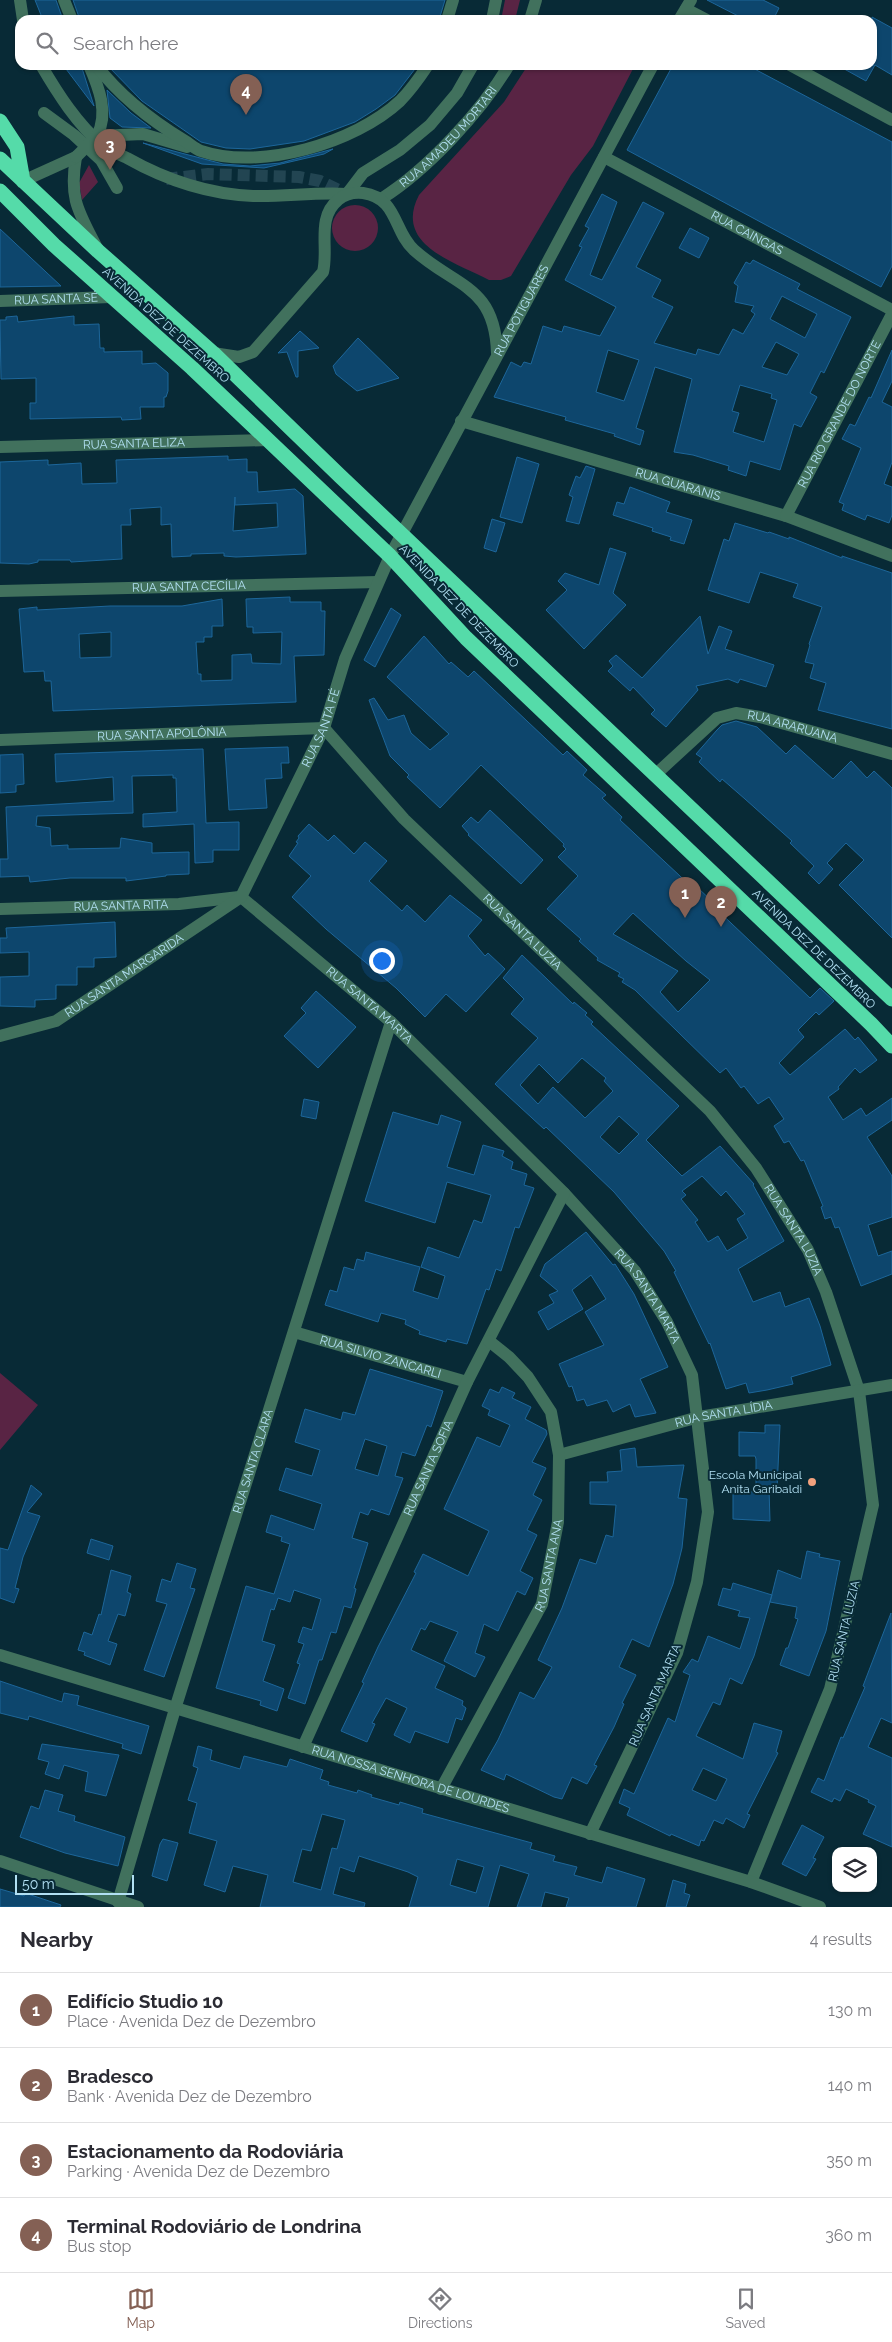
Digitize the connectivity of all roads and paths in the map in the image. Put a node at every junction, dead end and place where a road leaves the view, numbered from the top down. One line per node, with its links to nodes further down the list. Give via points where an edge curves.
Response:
1 (20, 0): 6 (street)
2 (64, 0): 7 (street)
3 (453, 0): 8 (street)
4 (496, 0): 9 (street)
5 (536, 0): 10 (street)
6 (22, 15)
7 (70, 15)
8 (448, 15)
9 (493, 15)
10 (532, 15)
11 (44, 70): 30 (street, via 80,123 104,146 166,179 209,191 244,195)
12 (92, 70): 22 (street, via 102,101 101,128)
13 (100, 70): 23 (street, via 121,93)
14 (424, 70): 23 (street, via 400,101 365,125 322,144 282,156 218,155)
15 (470, 70): 30 (street, via 457,93 430,125 400,150 363,173)
16 (506, 70): 31 (street, RUA AMADEU MORTARI, via 494,90 424,167)
17 (651, 70): 25 (street, RUA POTIGUARES)
18 (799, 70): 20 (street)
19 (44, 113): 28 (street, via 101,160)
20 (892, 120)
21 (0, 121): 27 (highway, via 16,147)
22 (97, 136): 23 (street, via 143,134); 24 (street, bridge)
23 (199, 150)
24 (76, 157): 27 (street); 32 (street, via 72,183 77,208)
25 (604, 157): 35 (street, RUA CAINGAS); 37 (street, RUA POTIGUARES)
26 (0, 159): 27 (highway, AVENIDA DEZ DE DEZEMBRO)
27 (24, 180): 32 (highway, AVENIDA DEZ DE DEZEMBRO)
28 (117, 188)
29 (2, 193): 33 (highway, AVENIDA DEZ DE DEZEMBRO)
30 (347, 194): 31 (street, via 364,193); 36 (street, via 330,208 325,218 326,262 323,272 253,352 239,357)
31 (380, 200): 37 (street, via 396,218 408,244 473,291 480,300 494,323)
32 (98, 251): 36 (highway, AVENIDA DEZ DE DEZEMBRO)
33 (111, 297): 34 (street, RUA SANTA SÉ); 39 (highway, AVENIDA DEZ DE DEZEMBRO)
34 (0, 301)
35 (892, 312): 41 (street, RUA RIO GRANDE DO NORTE)
36 (213, 353): 42 (highway, AVENIDA DEZ DE DEZEMBRO)
37 (497, 354): 38 (street, RUA POTIGUARES)
38 (461, 421): 41 (street, RUA GUARANIS); 42 (street, RUA POTIGUARES)
39 (269, 440): 40 (street, RUA SANTA ELIZA); 43 (highway, AVENIDA DEZ DE DEZEMBRO)
40 (0, 447)
41 (786, 516): 44 (street, RUA GUARANIS)
42 (402, 534): 43 (street, RUA POTIGUARES); 50 (highway, AVENIDA DEZ DE DEZEMBRO)
43 (390, 556): 45 (street, RUA SANTA FÉ); 56 (highway, AVENIDA DEZ DE DEZEMBRO, via 466,638)
44 (892, 556)
45 (378, 582): 46 (street, RUA SANTA CECÍLIA); 47 (street, RUA SANTA FÉ, via 345,659)
46 (0, 591)
47 (324, 728): 48 (street, RUA SANTA APOLÔNIA); 51 (street, RUA SANTA FÉ); 62 (street, RUA SANTA LUZIA, via 404,819 710,1111 756,1168 808,1250)
48 (0, 740)
49 (889, 755): 50 (street, RUA ARARUANA, via 736,713 716,718)
50 (654, 775): 53 (highway, AVENIDA DEZ DE DEZEMBRO)
51 (241, 897): 52 (street, RUA SANTA RITA, via 179,904); 54 (street, RUA SANTA MARTA); 55 (street, RUA SANTA MARGARIDA, via 56,1021)
52 (0, 908)
53 (892, 999)
54 (391, 1022): 57 (street, RUA SANTA MARTA); 58 (street, RUA SANTA CLARA)
55 (0, 1036)
56 (892, 1046)
57 (564, 1193): 59 (street, RUA SANTA SOFIA); 63 (street, RUA SANTA MARTA, via 635,1272 667,1322 692,1375)
58 (294, 1332): 60 (street, RUA SILVIO ZANCARLI); 66 (street, RUA SANTA CLARA)
59 (489, 1341): 60 (street, RUA SANTA SOFIA); 64 (street, RUA SANTA ANA, via 528,1377 551,1412)
60 (467, 1382): 67 (street, RUA SANTA SOFIA)
61 (892, 1385): 62 (street, RUA SANTA LÍDIA)
62 (860, 1391): 63 (street, RUA SANTA LÍDIA); 71 (street, RUA SANTA LUZIA, via 873,1506 830,1689)
63 (699, 1417): 64 (street, RUA SANTA LÍDIA); 69 (street, RUA SANTA MARTA, via 708,1512 697,1582 677,1653)
64 (559, 1455): 68 (street, RUA SANTA ANA, via 558,1522 542,1604)
65 (0, 1655): 66 (street, RUA NOSSA SENHORA DE LOURDES)
66 (175, 1709): 67 (street, RUA NOSSA SENHORA DE LOURDES); 72 (street, RUA SANTA CLARA)
67 (303, 1747): 68 (street, RUA NOSSA SENHORA DE LOURDES)
68 (441, 1789): 69 (street, RUA NOSSA SENHORA DE LOURDES)
69 (590, 1834): 71 (street, RUA NOSSA SENHORA DE LOURDES)
70 (0, 1861): 72 (street)
71 (750, 1882): 74 (street, RUA NOSSA SENHORA DE LOURDES)
72 (118, 1902): 73 (street)
73 (138, 1907)
74 (820, 1907)

